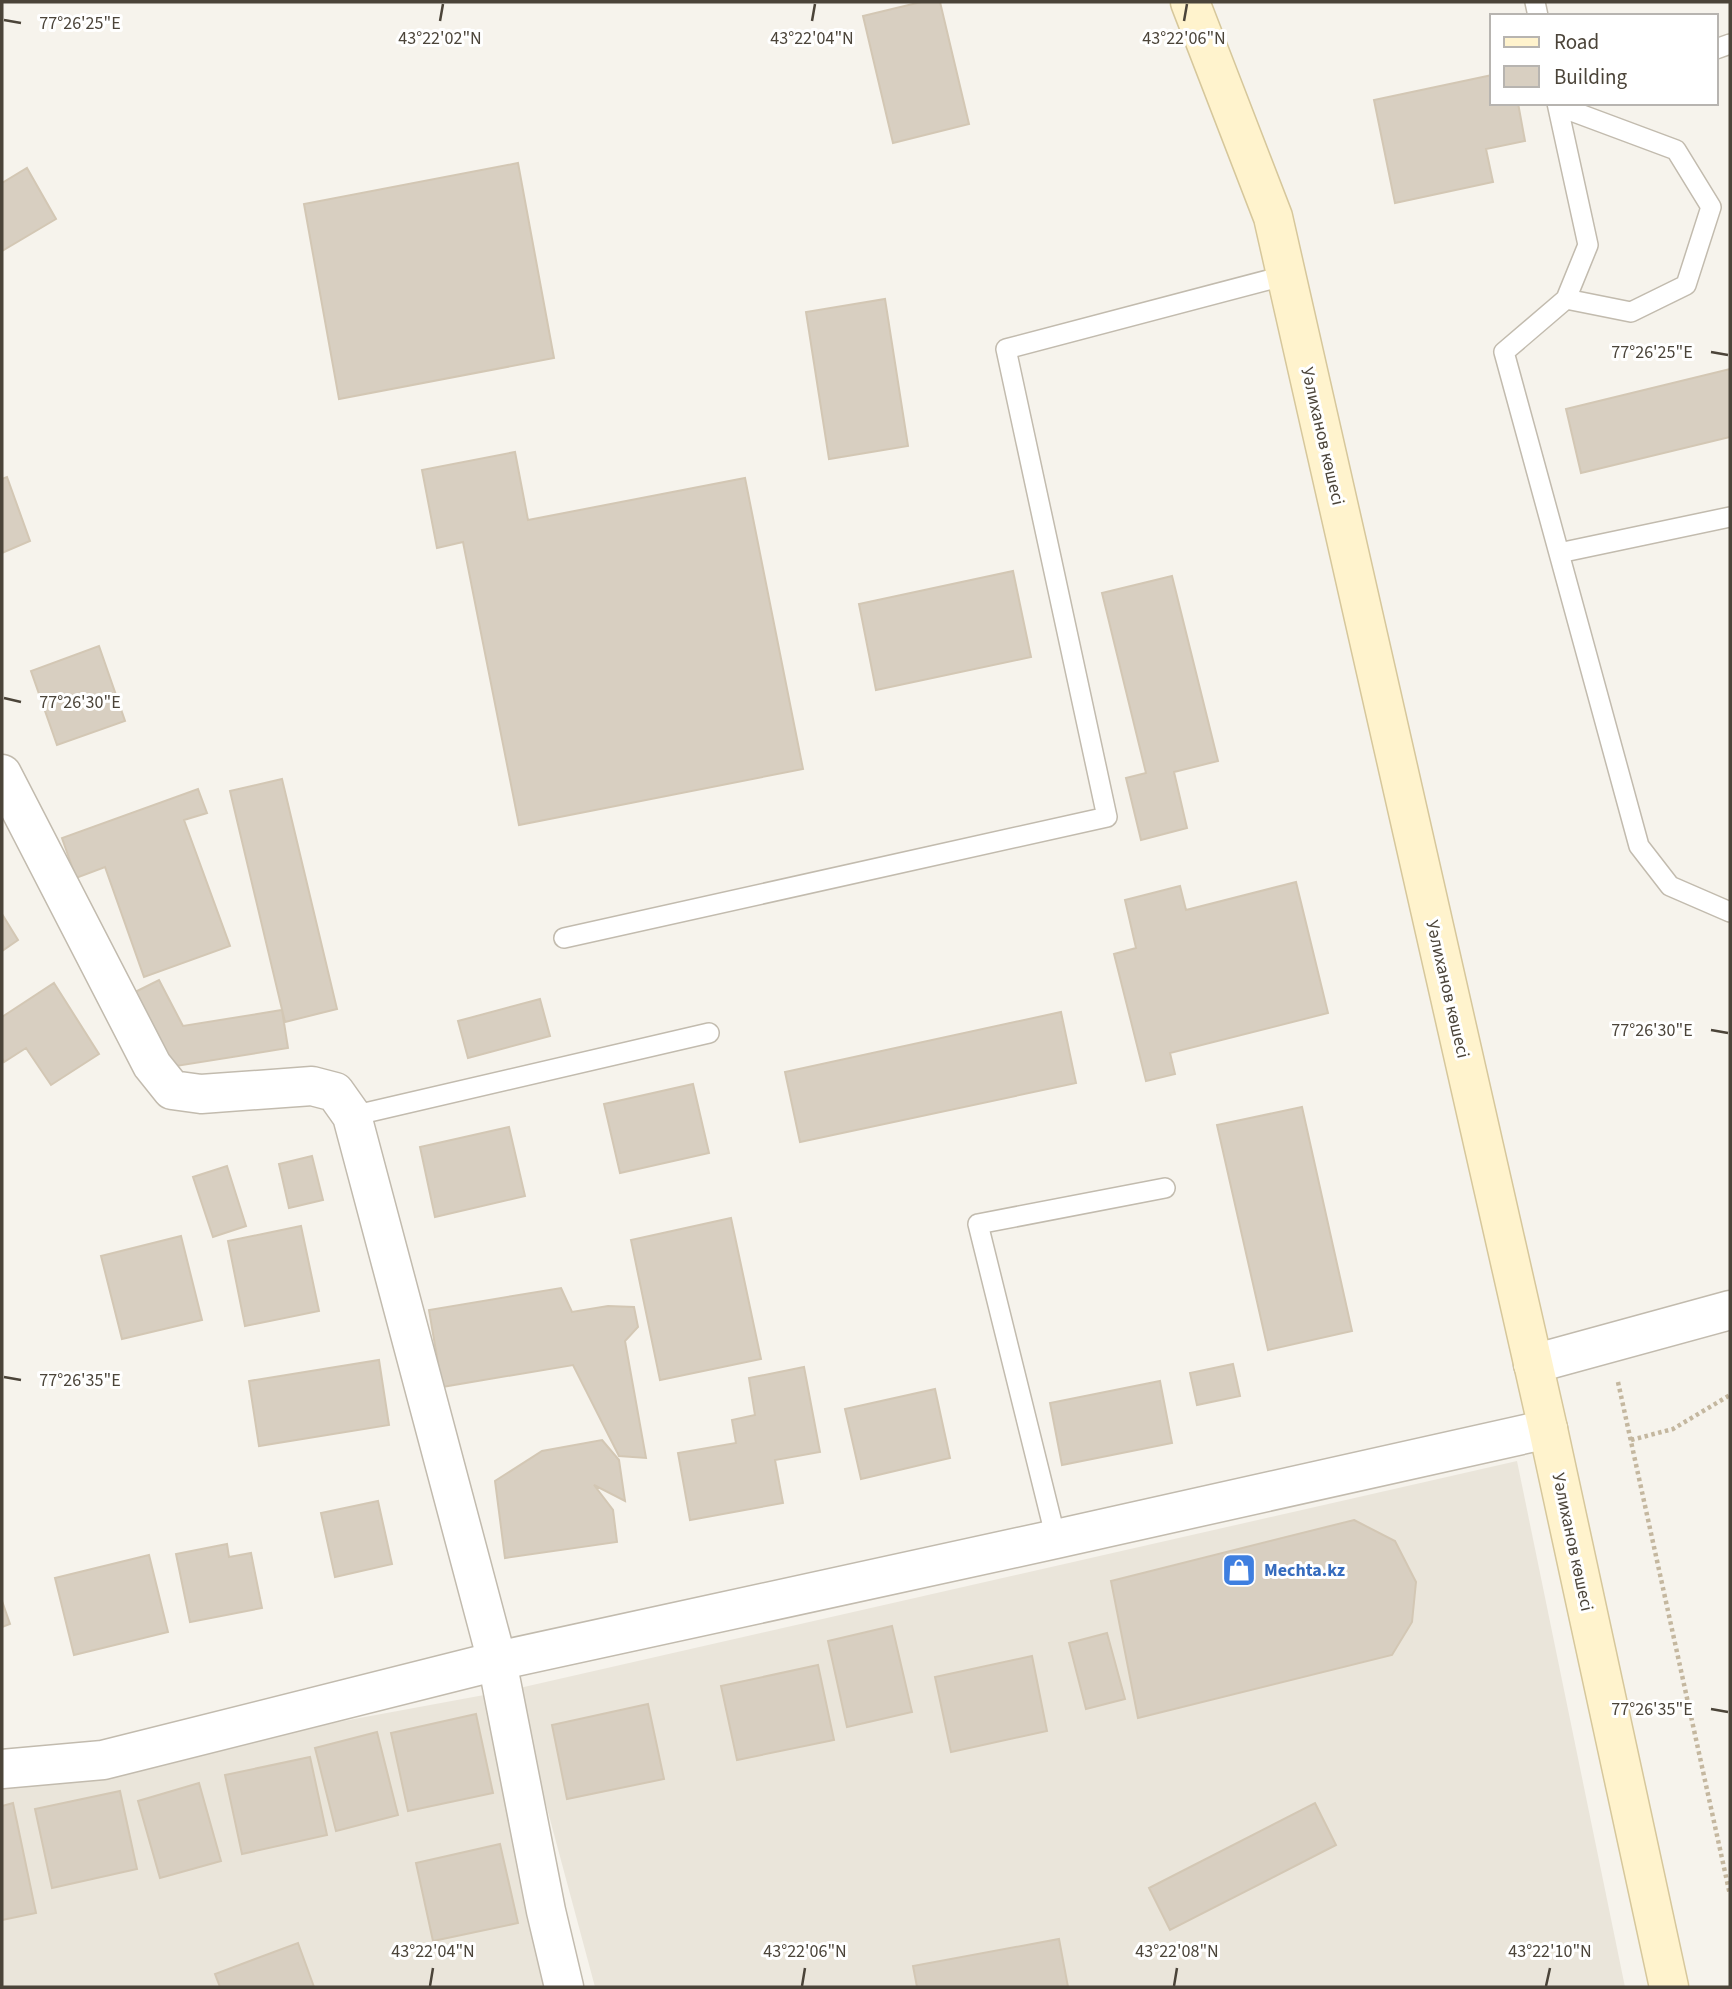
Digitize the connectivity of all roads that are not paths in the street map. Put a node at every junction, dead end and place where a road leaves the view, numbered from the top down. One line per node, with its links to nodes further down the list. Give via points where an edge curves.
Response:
1 (1191, 2): 4 (main road, Уәлиханов көшесі, via 1273,217)
2 (1560, 105): 5 (lane, via 1588,244)
3 (1563, 105): 5 (lane, via 1676,150 1711,208 1686,285 1631,312)
4 (1287, 275): 10 (lane, via 1006,349 1107,817); 15 (main road, Уәлиханов көшесі)
5 (1566, 299): 7 (lane, via 1504,352)
6 (1730, 517): 7 (lane)
7 (1559, 553): 9 (lane, via 1640,846 1670,886)
8 (2, 774): 12 (street, via 152,1065 172,1090 201,1094 312,1086 335,1092)
9 (1730, 912)
10 (564, 938)
11 (709, 1033): 12 (lane)
12 (352, 1116): 18 (street)
13 (1165, 1188): 17 (lane, via 978,1224)
14 (1730, 1310): 15 (street)
15 (1533, 1364): 16 (main road, Уәлиханов көшесі)
16 (1548, 1429): 17 (street); 21 (main road, Уәлиханов көшесі)
17 (1056, 1539): 18 (street)
18 (497, 1661): 19 (street, via 103,1760); 20 (street)
19 (2, 1769)
20 (564, 1987)
21 (1669, 1987)

